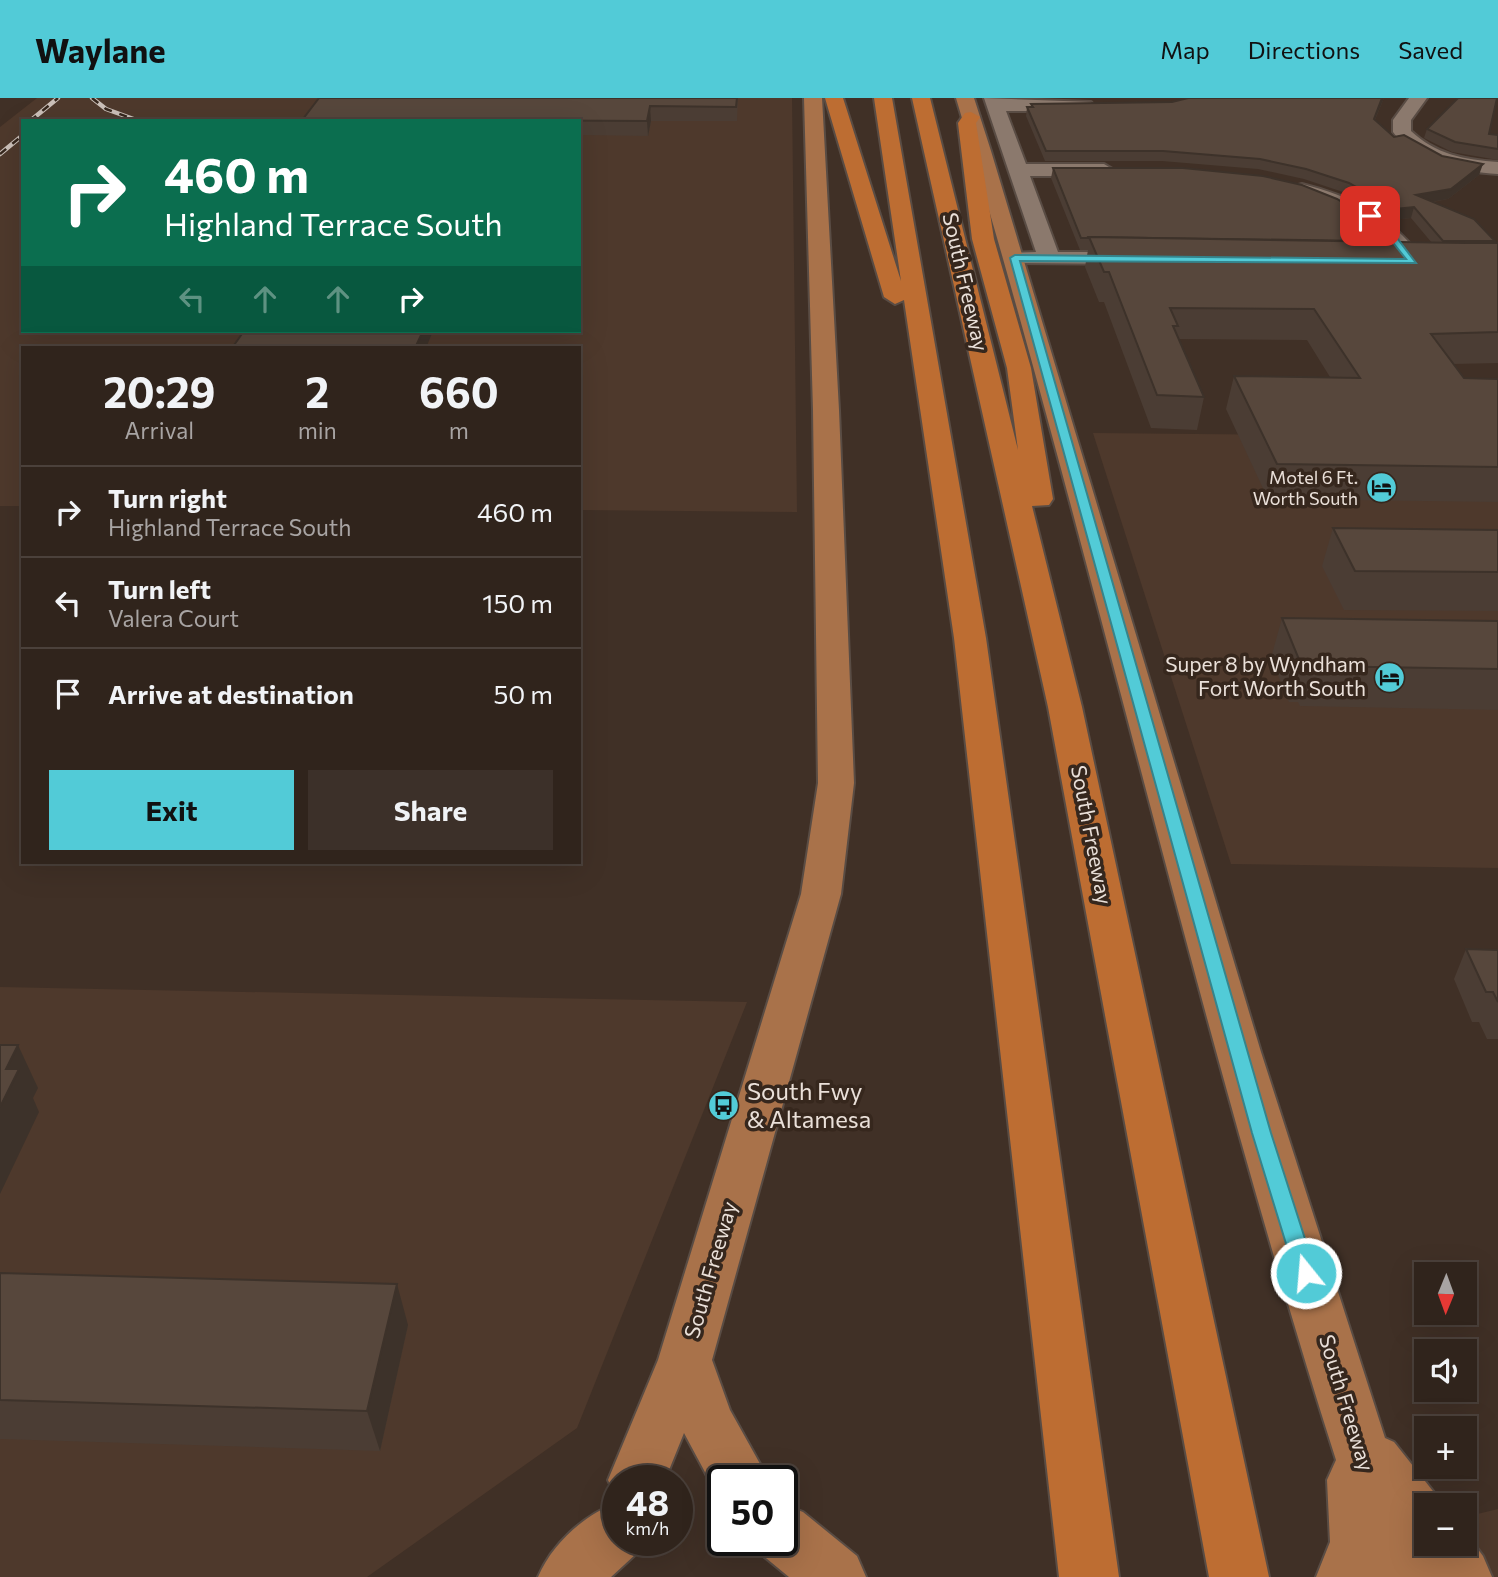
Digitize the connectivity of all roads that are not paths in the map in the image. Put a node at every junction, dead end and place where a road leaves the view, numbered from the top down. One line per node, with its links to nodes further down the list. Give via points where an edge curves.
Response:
1 (813, 98): 20 (main road, South Freeway, via 836,783 821,894)
2 (834, 98): 18 (highway)
3 (883, 98): 18 (highway)
4 (921, 98): 19 (highway, South Freeway)
5 (1418, 98): 9 (street, via 1402,120 1402,132 1413,145 1447,160)
6 (995, 102): 7 (street); 10 (street)
7 (1100, 106)
8 (968, 108): 13 (main road, South Freeway); 19 (highway, via 983,239 1019,368 1040,506 1084,678)
9 (1498, 168)
10 (1018, 170): 11 (street); 13 (street)
11 (1127, 170)
12 (1287, 186): 16 (street, via 1370,216)
13 (1032, 258): 14 (street); 21 (main road, South Freeway, via 1262,1133)
14 (1161, 259)
15 (1385, 261): 16 (street)
16 (1413, 261): 17 (street)
17 (1437, 262)
18 (944, 466): 30 (highway, via 971,638)
19 (1065, 707): 31 (highway, South Freeway)
20 (685, 1360): 22 (main road, South Freeway); 23 (main road, via 707,1423)
21 (1354, 1434): 24 (main road); 32 (main road, via 1359,1542); 33 (main road, South Freeway)
22 (645, 1465)
23 (731, 1465)
24 (1414, 1513)
25 (602, 1546): 28 (main road)
26 (798, 1546): 29 (main road)
27 (1446, 1556): 34 (main road)
28 (568, 1577)
29 (836, 1577)
30 (1089, 1577)
31 (1239, 1577)
32 (1346, 1577)
33 (1403, 1577)
34 (1462, 1577)

